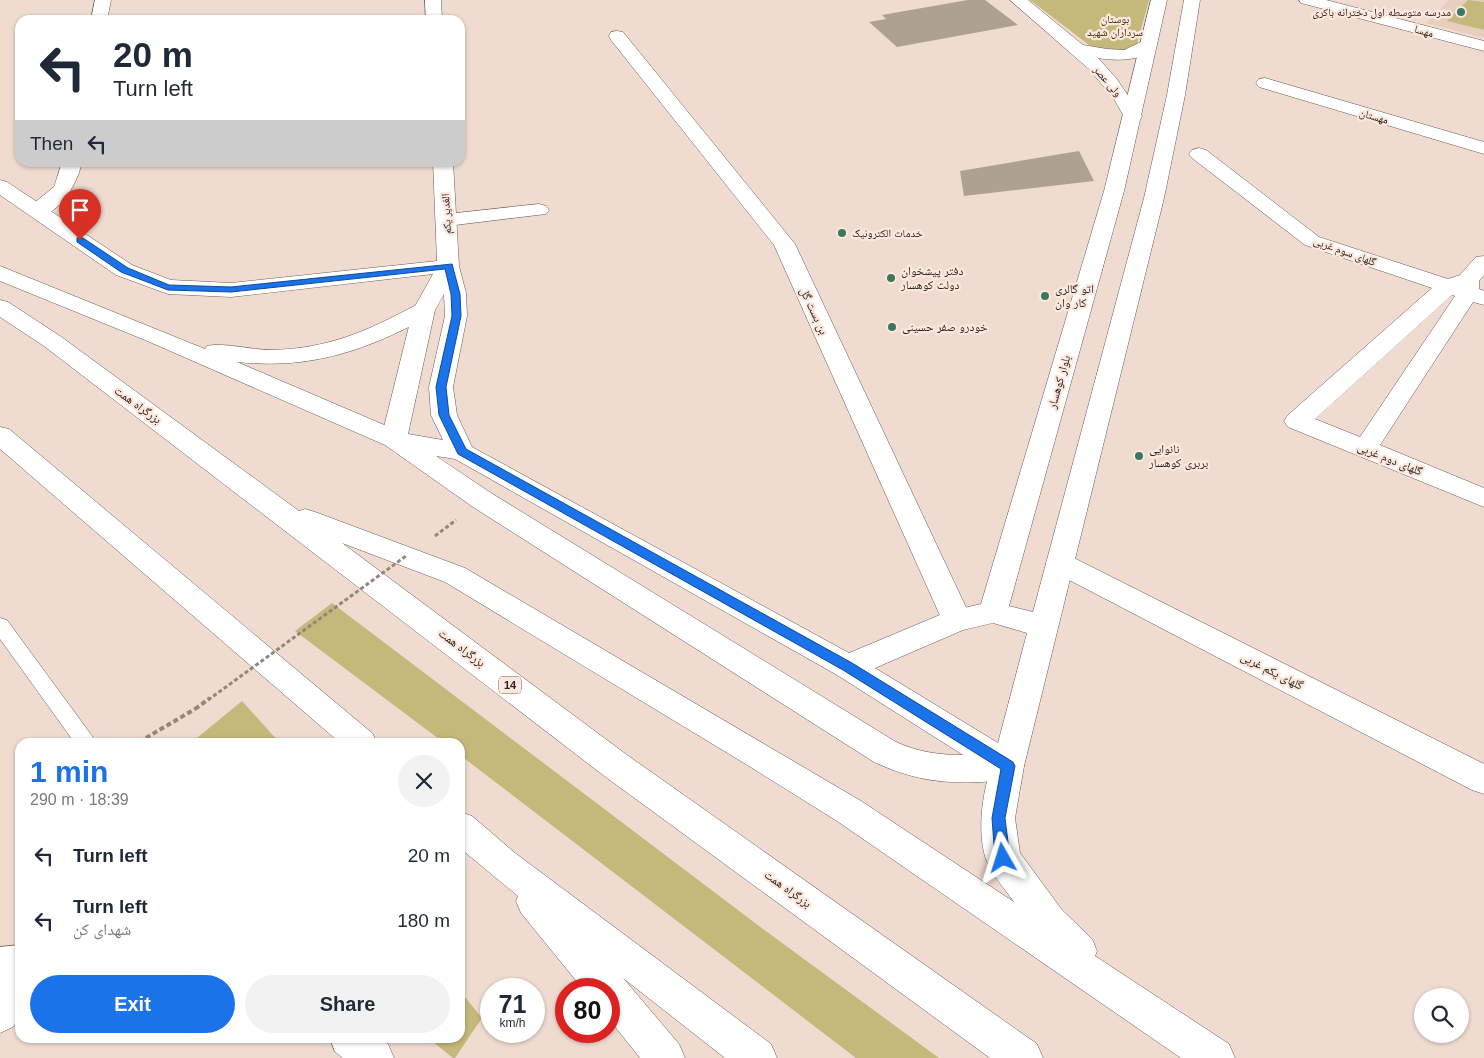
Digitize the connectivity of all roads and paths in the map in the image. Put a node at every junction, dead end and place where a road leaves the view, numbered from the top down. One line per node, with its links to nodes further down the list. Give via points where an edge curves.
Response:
1 (103, 0): 7 (main road)
2 (433, 0): 8 (main road)
3 (1018, 0): 12 (main road, ولی عصر)
4 (1159, 0): 10 (main road, بلوار کوهسار)
5 (1192, 0): 39 (main road, via 1154,198)
6 (1307, 0): 11 (main road, مهسا)
7 (100, 15)
8 (434, 15)
9 (617, 36): 41 (main road, بن بست گل, via 784,244)
10 (1150, 45): 12 (main road, ولی عصر, via 1135,54 1113,56); 14 (main road, بلوار کوهسار)
11 (1484, 46)
12 (1080, 49): 14 (main road, ولی عصر, via 1112,84)
13 (1265, 83): 15 (main road, مهستان)
14 (1133, 116): 40 (main road, بلوار کوهسار)
15 (1484, 148)
16 (1199, 154): 26 (main road, گلهای سوم غربی, via 1312,241)
17 (71, 167): 21 (main road, via 69,180 60,195)
18 (443, 167): 22 (main road, الغدیر یکم)
19 (0, 186): 21 (main road)
20 (539, 210): 22 (main road)
21 (36, 211): 24 (main road, via 124,270 168,287 231,290)
22 (447, 220): 24 (main road, الغدیر یکم)
23 (1484, 262): 26 (main road)
24 (448, 266): 28 (main road); 33 (main road, الغدیر یکم, via 456,316 441,387 444,415)
25 (0, 273): 29 (main road)
26 (1467, 290): 32 (main road); 32 (main road, گلهای دوم غربی, via 1297,421)
27 (0, 307): 35 (main road, بزرگراه همت / 14)
28 (424, 310): 29 (main road, via 367,339 328,350 284,356 237,356); 31 (main road)
29 (153, 335): 31 (main road)
30 (0, 435): 47 (main road)
31 (394, 440): 33 (main road); 48 (main road, via 482,500 885,752 912,764 931,767)
32 (1365, 449): 34 (main road, گلهای دوم غربی)
33 (462, 452): 44 (main road)
34 (1484, 498)
35 (277, 509): 38 (main road); 63 (main road, بزرگراه همت / 14, via 615,765)
36 (459, 518): 37 (path)
37 (432, 538)
38 (406, 556): 46 (path, bridge, via 195,710); 57 (main road, via 455,574 760,756 849,811)
39 (1060, 562): 43 (main road); 49 (main road, گلهای یکم غربی)
40 (993, 612): 41 (main road); 43 (main road)
41 (957, 620): 44 (main road)
42 (0, 625): 45 (lane)
43 (1044, 627): 48 (main road)
44 (848, 666): 48 (main road)
45 (82, 738)
46 (146, 738)
47 (355, 738)
48 (1008, 766): 57 (main road, via 998,818 1003,858 1049,922)
49 (1484, 780)
50 (465, 831): 51 (main road)
51 (503, 864): 54 (main road); 62 (main road)
52 (15, 964): 53 (main road)
53 (0, 965)
54 (598, 978)
55 (15, 988): 58 (main road)
56 (620, 1004): 61 (main road)
57 (1141, 1008): 64 (main road)
58 (0, 1014)
59 (355, 1043): 60 (main road)
60 (374, 1058)
61 (665, 1058)
62 (757, 1058)
63 (1023, 1058)
64 (1215, 1058)

